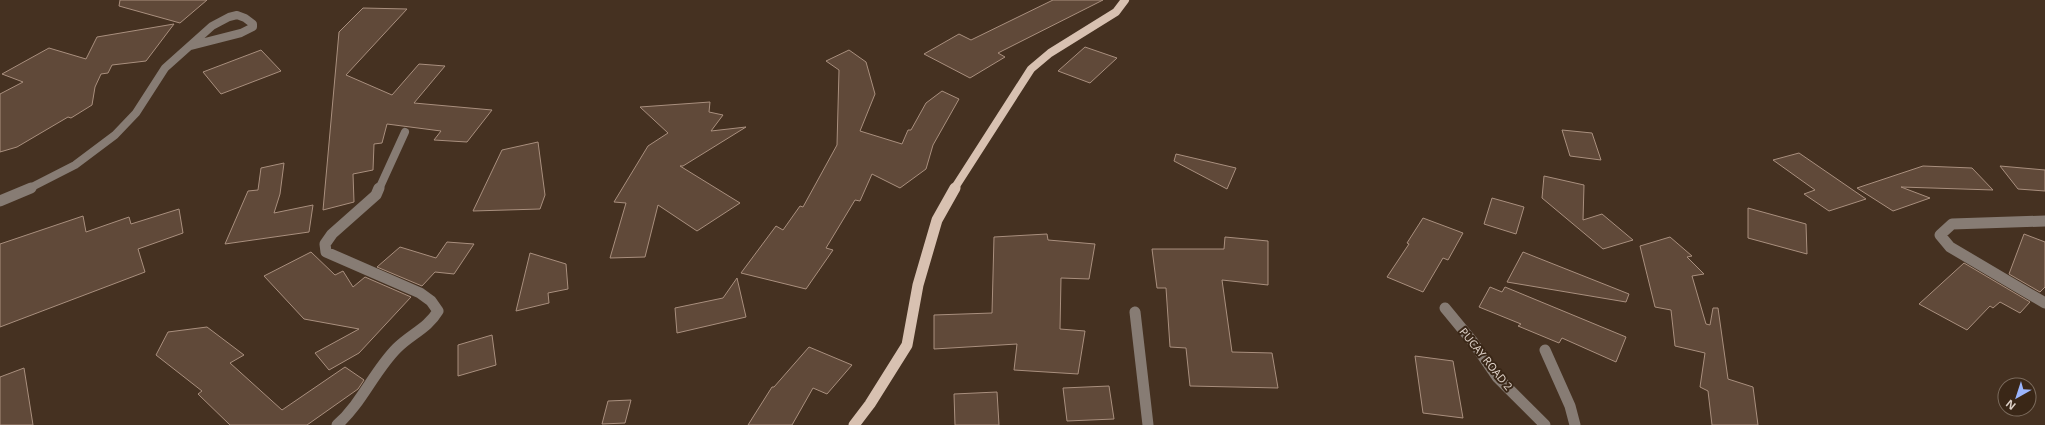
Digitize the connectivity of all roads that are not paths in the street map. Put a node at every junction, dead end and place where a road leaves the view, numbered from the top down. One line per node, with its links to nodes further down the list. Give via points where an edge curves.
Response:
1 (1126, 0): 11 (main road, via 1116,12 1050,53 1031,69 966,169 937,220 918,285 907,345)
2 (190, 46): 2 (street, via 241,33 254,24 242,16 226,17 201,33); 4 (street, via 162,72 137,112 115,135 92,153 41,185)
3 (405, 132): 10 (street, via 376,195 332,234 325,244 326,252 338,260 408,285 436,305 438,311 435,319 398,346 357,407)
4 (0, 201)
5 (2045, 221): 6 (street, via 1952,224 1940,236 1950,247)
6 (2045, 303)
7 (1445, 308): 13 (street, PUCAY ROAD 2, via 1497,377)
8 (1135, 312): 12 (street)
9 (1545, 350): 14 (street, via 1567,399)
10 (337, 425)
11 (854, 425)
12 (1148, 425)
13 (1545, 425)
14 (1575, 425)

